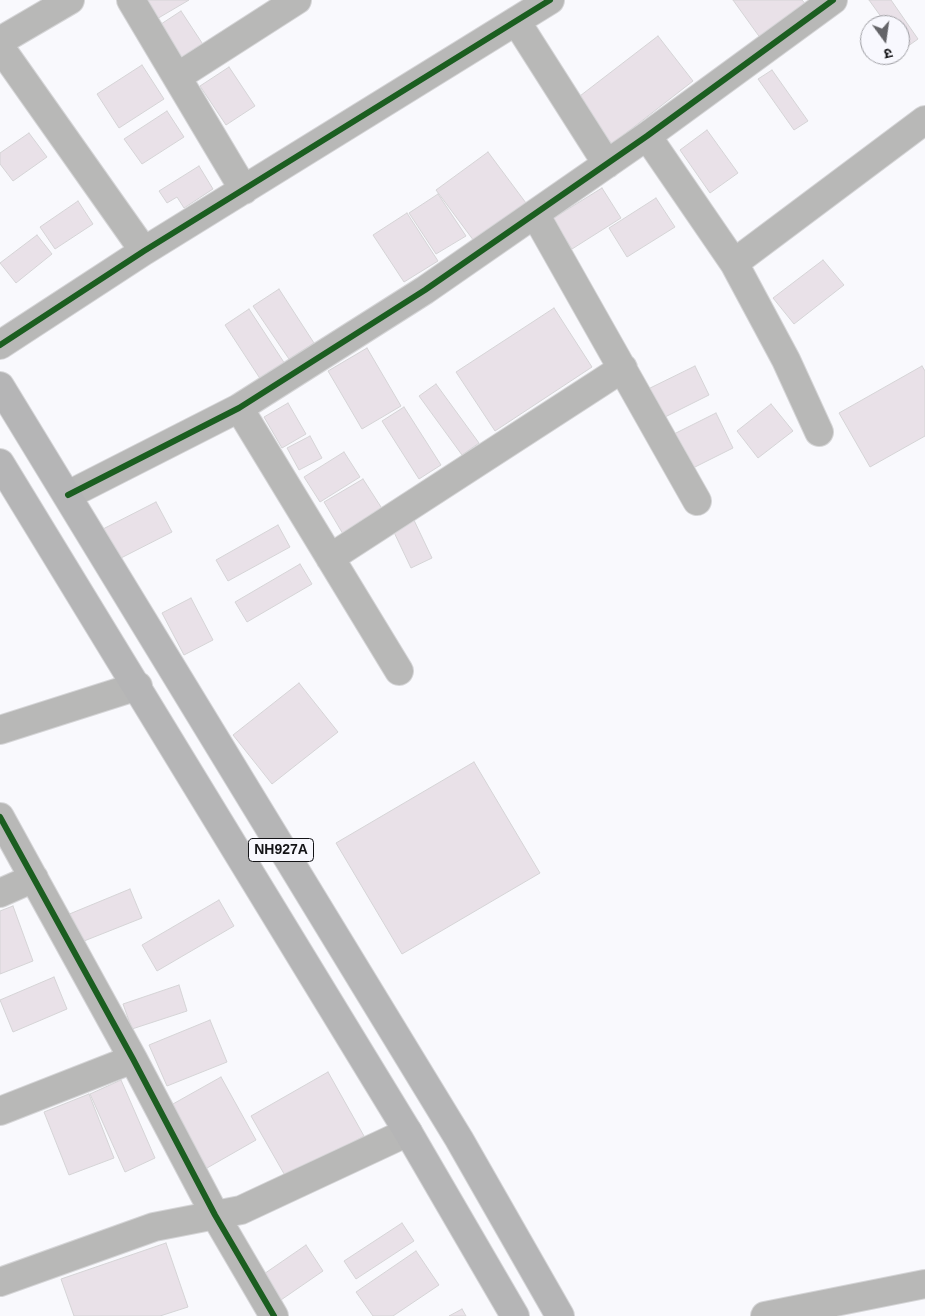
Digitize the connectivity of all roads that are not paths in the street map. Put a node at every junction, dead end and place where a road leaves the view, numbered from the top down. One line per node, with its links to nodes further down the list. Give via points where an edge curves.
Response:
1 (70, 0): 7 (street)
2 (131, 0): 9 (street)
3 (296, 0): 9 (street)
4 (550, 0): 6 (street)
5 (833, 0): 11 (street)
6 (516, 21): 12 (street); 13 (street)
7 (0, 41)
8 (0, 47): 15 (street)
9 (177, 77): 13 (street)
10 (925, 120): 16 (street)
11 (646, 136): 12 (street); 16 (street)
12 (607, 164): 14 (street)
13 (244, 190): 15 (street)
14 (535, 214): 18 (street); 20 (street, via 425,290)
15 (144, 251): 17 (street)
16 (734, 263): 21 (street, via 786,360)
17 (0, 345)
18 (623, 368): 24 (street); 25 (street)
19 (0, 386): 23 (highway, NH927A)
20 (239, 408): 23 (street); 25 (street)
21 (819, 432)
22 (0, 463): 27 (highway, NH927A)
23 (68, 495): 40 (highway, NH927A, via 298,878 460,1139)
24 (697, 501)
25 (330, 558): 26 (street)
26 (399, 671)
27 (138, 686): 28 (street); 34 (highway, NH927A)
28 (0, 730)
29 (0, 817): 30 (street)
30 (34, 878): 31 (street); 32 (street)
31 (0, 893)
32 (133, 1059): 33 (street); 35 (street)
33 (0, 1111)
34 (408, 1132): 35 (street, via 240,1210); 39 (highway, NH927A)
35 (215, 1215): 36 (street, via 154,1228); 38 (street)
36 (0, 1282)
37 (925, 1284): 41 (street)
38 (274, 1316)
39 (515, 1316)
40 (560, 1316)
41 (766, 1316)

